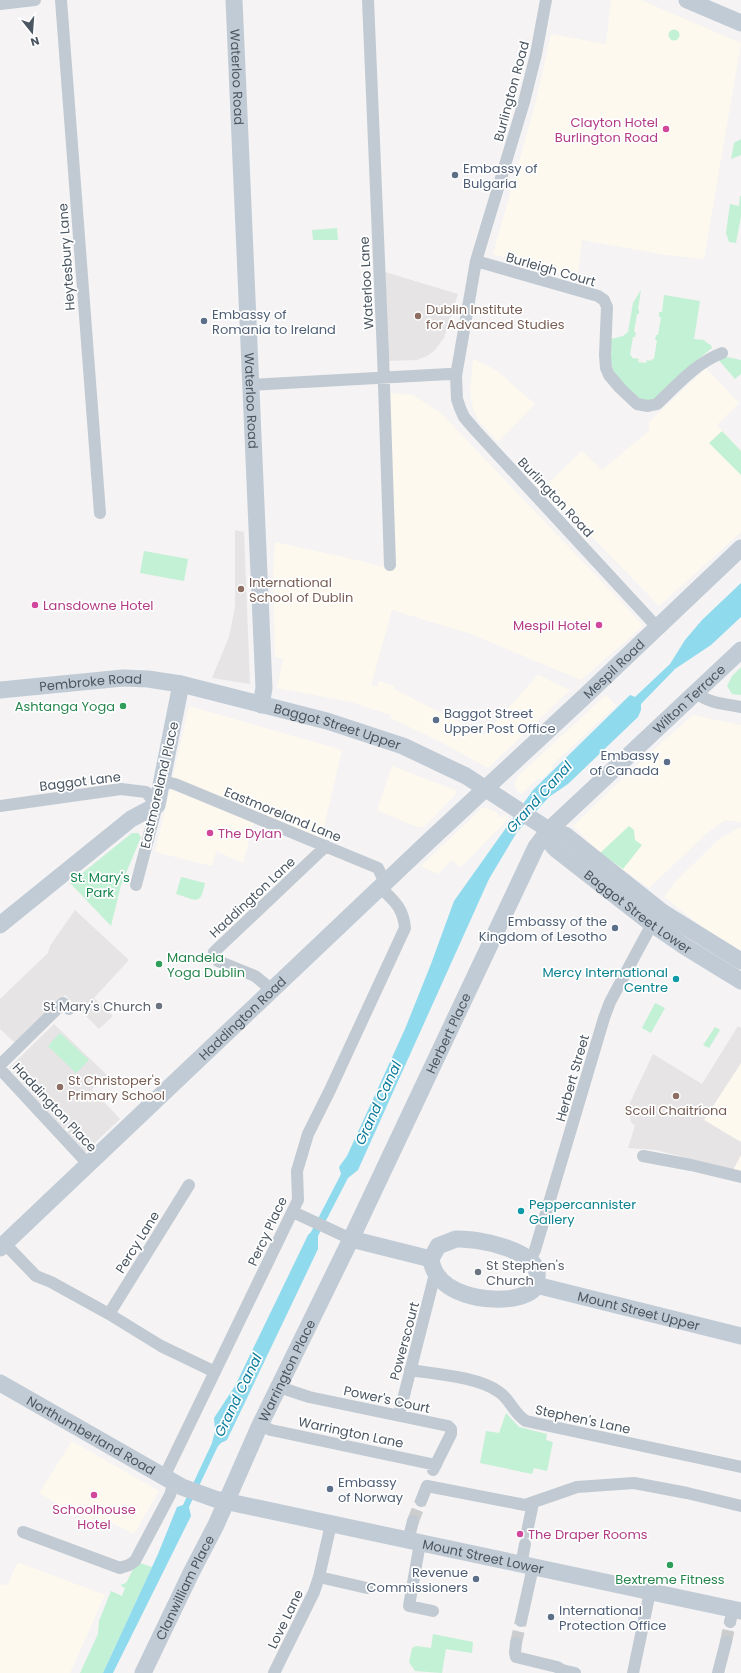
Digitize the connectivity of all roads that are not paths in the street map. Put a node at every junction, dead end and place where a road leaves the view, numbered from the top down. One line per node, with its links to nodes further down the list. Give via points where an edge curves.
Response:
1 (35, 0): 7 (street)
2 (61, 0): 14 (street, Heytesbury Lane)
3 (234, 0): 13 (street, Waterloo Road)
4 (368, 0): 12 (street, Waterloo Lane)
5 (546, 0): 9 (street, Burlington Road, via 524,102)
6 (687, 0): 8 (street)
7 (0, 4)
8 (741, 23)
9 (476, 261): 10 (street, Burleigh Court, via 598,296 604,300 607,307 606,368 620,388 637,404 657,404 699,364); 11 (street, Burlington Road)
10 (722, 353)
11 (456, 376): 12 (street, via 449,374); 17 (street, Burlington Road, via 457,399 464,417)
12 (384, 378): 13 (street); 16 (street, Waterloo Lane)
13 (251, 385): 22 (street, Waterloo Road, via 264,688)
14 (100, 513)
15 (741, 548): 17 (street, Mespil Road)
16 (390, 565)
17 (657, 626): 25 (street, Mespil Road)
18 (741, 650): 21 (street, Wilton Terrace)
19 (181, 684): 20 (street, Pembroke Road, via 123,678); 22 (street, Baggot Street Upper); 24 (street, Eastmoreland Place)
20 (0, 690)
21 (696, 693): 23 (street, via 714,702); 28 (street, Wilton Terrace)
22 (261, 705): 25 (street, Baggot Street Upper, via 327,721 395,743)
23 (741, 707)
24 (168, 783): 26 (street, Eastmoreland Place); 29 (street, Eastmoreland Lane)
25 (486, 788): 28 (street, Baggot Street Lower); 31 (street, Haddington Road)
26 (157, 805): 27 (street, Baggot Lane, via 146,792 121,789); 30 (street, Eastmoreland Place); 33 (street, via 131,819)
27 (0, 806)
28 (543, 826): 32 (street, Baggot Street Lower, via 566,835); 45 (street, Herbert Place, via 536,847)
29 (326, 846): 31 (street, Eastmoreland Lane, via 378,868); 36 (street, Haddington Lane, via 214,952 218,961 255,976)
30 (136, 885)
31 (382, 885): 36 (street, Haddington Road); 44 (street, Percy Place, via 404,915 405,928 308,1134 297,1172 298,1200)
32 (657, 918): 34 (street, Baggot Street Lower); 35 (street, Baggot Street Lower, via 684,946); 47 (street, Herbert Street, via 610,1002 604,1018)
33 (0, 925)
34 (741, 961)
35 (741, 981)
36 (272, 990): 41 (street, Haddington Road)
37 (69, 1009): 38 (street, Haddington Place, via 63,1003)
38 (0, 1065)
39 (2, 1077): 41 (street, Haddington Place)
40 (643, 1156): 42 (street)
41 (88, 1164): 46 (street, Haddington Road)
42 (741, 1177)
43 (189, 1185): 50 (street, Percy Lane)
44 (293, 1212): 45 (street); 53 (street, Percy Place)
45 (350, 1239): 48 (street); 55 (street, Warrington Place)
46 (2, 1246): 50 (street, via 36,1276 52,1282)
47 (530, 1260): 48 (street, via 504,1247 464,1239 438,1246); 49 (street, via 538,1273)
48 (433, 1266): 49 (street, via 452,1288 488,1300 524,1295); 52 (street, Powerscourt)
49 (536, 1286): 51 (street, Mount Street Upper)
50 (109, 1314): 53 (street, via 161,1346)
51 (741, 1336)
52 (410, 1370): 56 (street, Powerscourt); 58 (street, Stephen's Lane, via 486,1384 501,1392 526,1421)
53 (215, 1372): 60 (street, Percy Place)
54 (0, 1383): 60 (street, Northumberland Road)
55 (279, 1387): 56 (street, Power's Court, via 315,1398); 57 (street, Warrington Place)
56 (399, 1415): 59 (street, Power's Court, via 448,1426 451,1430)
57 (260, 1425): 59 (street, Warrington Lane, via 271,1430); 63 (street, Warrington Place)
58 (741, 1467)
59 (435, 1468)
60 (174, 1482): 61 (street, Northumberland Road); 68 (street, Percy Place, via 170,1495 135,1561 120,1568)
61 (205, 1495): 63 (street, Mount Street Lower)
62 (421, 1501): 64 (street, via 427,1486)
63 (225, 1502): 67 (street, Mount Street Lower); 81 (street, Clanwilliam Place)
64 (531, 1504): 65 (street, via 576,1487 634,1483); 69 (street)
65 (741, 1506)
66 (413, 1521): 70 (street)
67 (331, 1524): 70 (street, Mount Street Lower); 73 (street, Love Lane)
68 (23, 1532)
69 (527, 1532)
70 (414, 1542): 72 (street, Mount Street Lower); 76 (street, via 408,1606)
71 (525, 1544): 72 (street)
72 (527, 1566): 75 (street, Mount Street Lower); 78 (street)
73 (319, 1577): 74 (street); 82 (street, Love Lane, via 304,1615)
74 (367, 1588)
75 (650, 1592): 77 (street, Mount Street Lower); 84 (street)
76 (433, 1611)
77 (735, 1614)
78 (521, 1620)
79 (726, 1642): 85 (street)
80 (516, 1643): 83 (street, via 516,1657)
81 (143, 1673)
82 (274, 1673)
83 (574, 1673)
84 (633, 1673)
85 (718, 1673)

